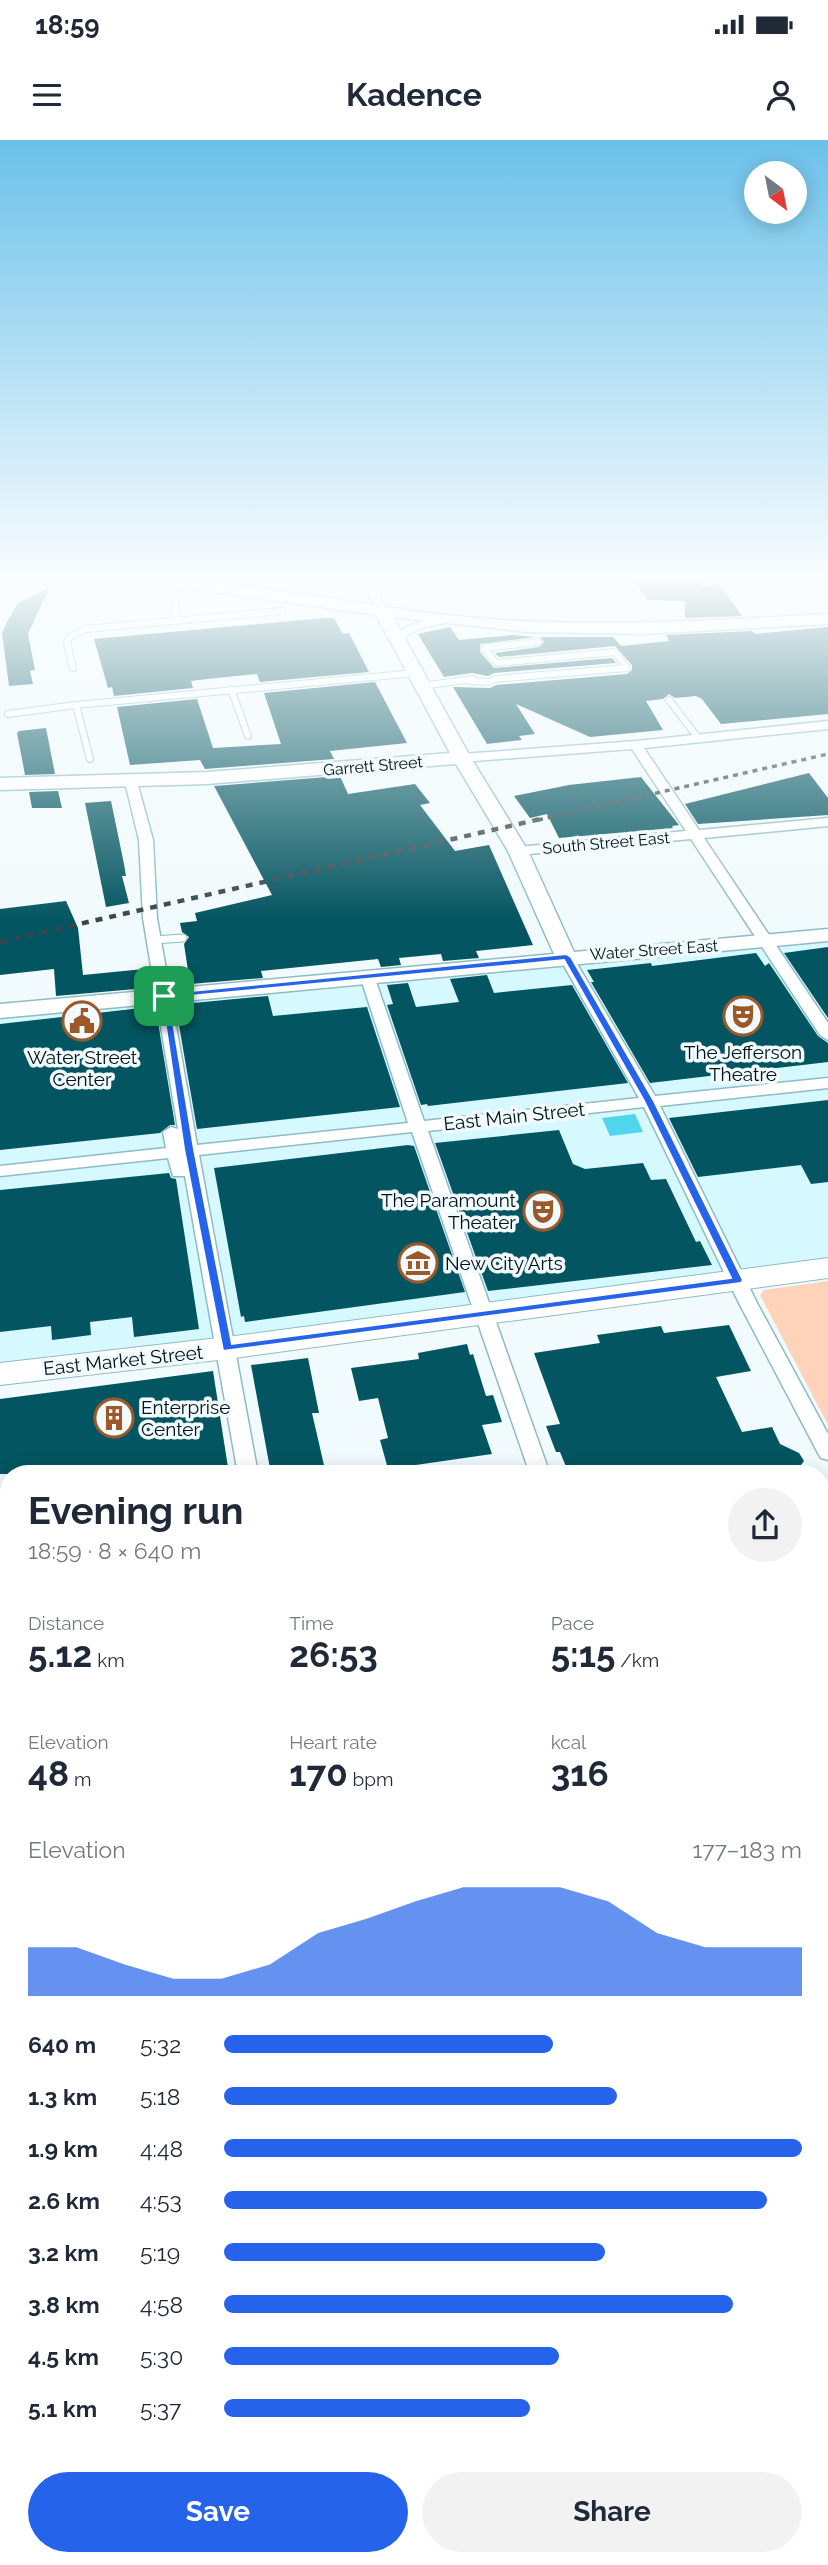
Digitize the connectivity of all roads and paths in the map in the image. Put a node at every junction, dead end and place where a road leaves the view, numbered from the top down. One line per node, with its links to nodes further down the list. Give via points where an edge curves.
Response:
1 (181, 694): 5 (lane)
2 (233, 694): 8 (lane)
3 (426, 694): 11 (street)
4 (669, 700): 9 (lane)
5 (76, 705): 6 (lane); 12 (lane)
6 (9, 714)
7 (828, 725): 9 (street, Garrett Street)
8 (248, 736)
9 (698, 738): 10 (street, Garrett Street)
10 (636, 745): 11 (street, Garrett Street); 16 (street)
11 (462, 758): 13 (street, Garrett Street); 17 (street)
12 (90, 760)
13 (131, 782): 14 (street, Garrett Street); 20 (street, via 146,840 148,904)
14 (0, 784)
15 (828, 822): 16 (street, South Street East)
16 (694, 835): 17 (street, South Street East); 21 (street)
17 (519, 851): 22 (street)
18 (828, 935): 21 (street, Water Street East)
19 (183, 937): 20 (lane)
20 (155, 940): 24 (street)
21 (764, 941): 22 (street, Water Street East); 26 (street)
22 (566, 957): 23 (street, Water Street East); 28 (street)
23 (367, 976): 24 (street, Water Street East); 29 (street)
24 (164, 996): 25 (street, Water Street East); 32 (street)
25 (0, 1011)
26 (828, 1035)
27 (828, 1083): 28 (street, East Main Street)
28 (649, 1101): 29 (street, East Main Street); 37 (street)
29 (418, 1126): 32 (street, East Main Street); 38 (street)
30 (196, 1130): 32 (street)
31 (171, 1132): 32 (street)
32 (187, 1149): 33 (street); 34 (street, East Main Street); 35 (street); 39 (street)
33 (203, 1169)
34 (0, 1171)
35 (178, 1172)
36 (828, 1268): 37 (main road, East Market Street)
37 (737, 1280): 38 (main road, East Market Street); 41 (street)
38 (481, 1314): 39 (main road, East Market Street); 43 (street)
39 (227, 1348): 40 (main road, East Market Street); 42 (street)
40 (0, 1374)
41 (828, 1453)
42 (246, 1465)
43 (537, 1465)

